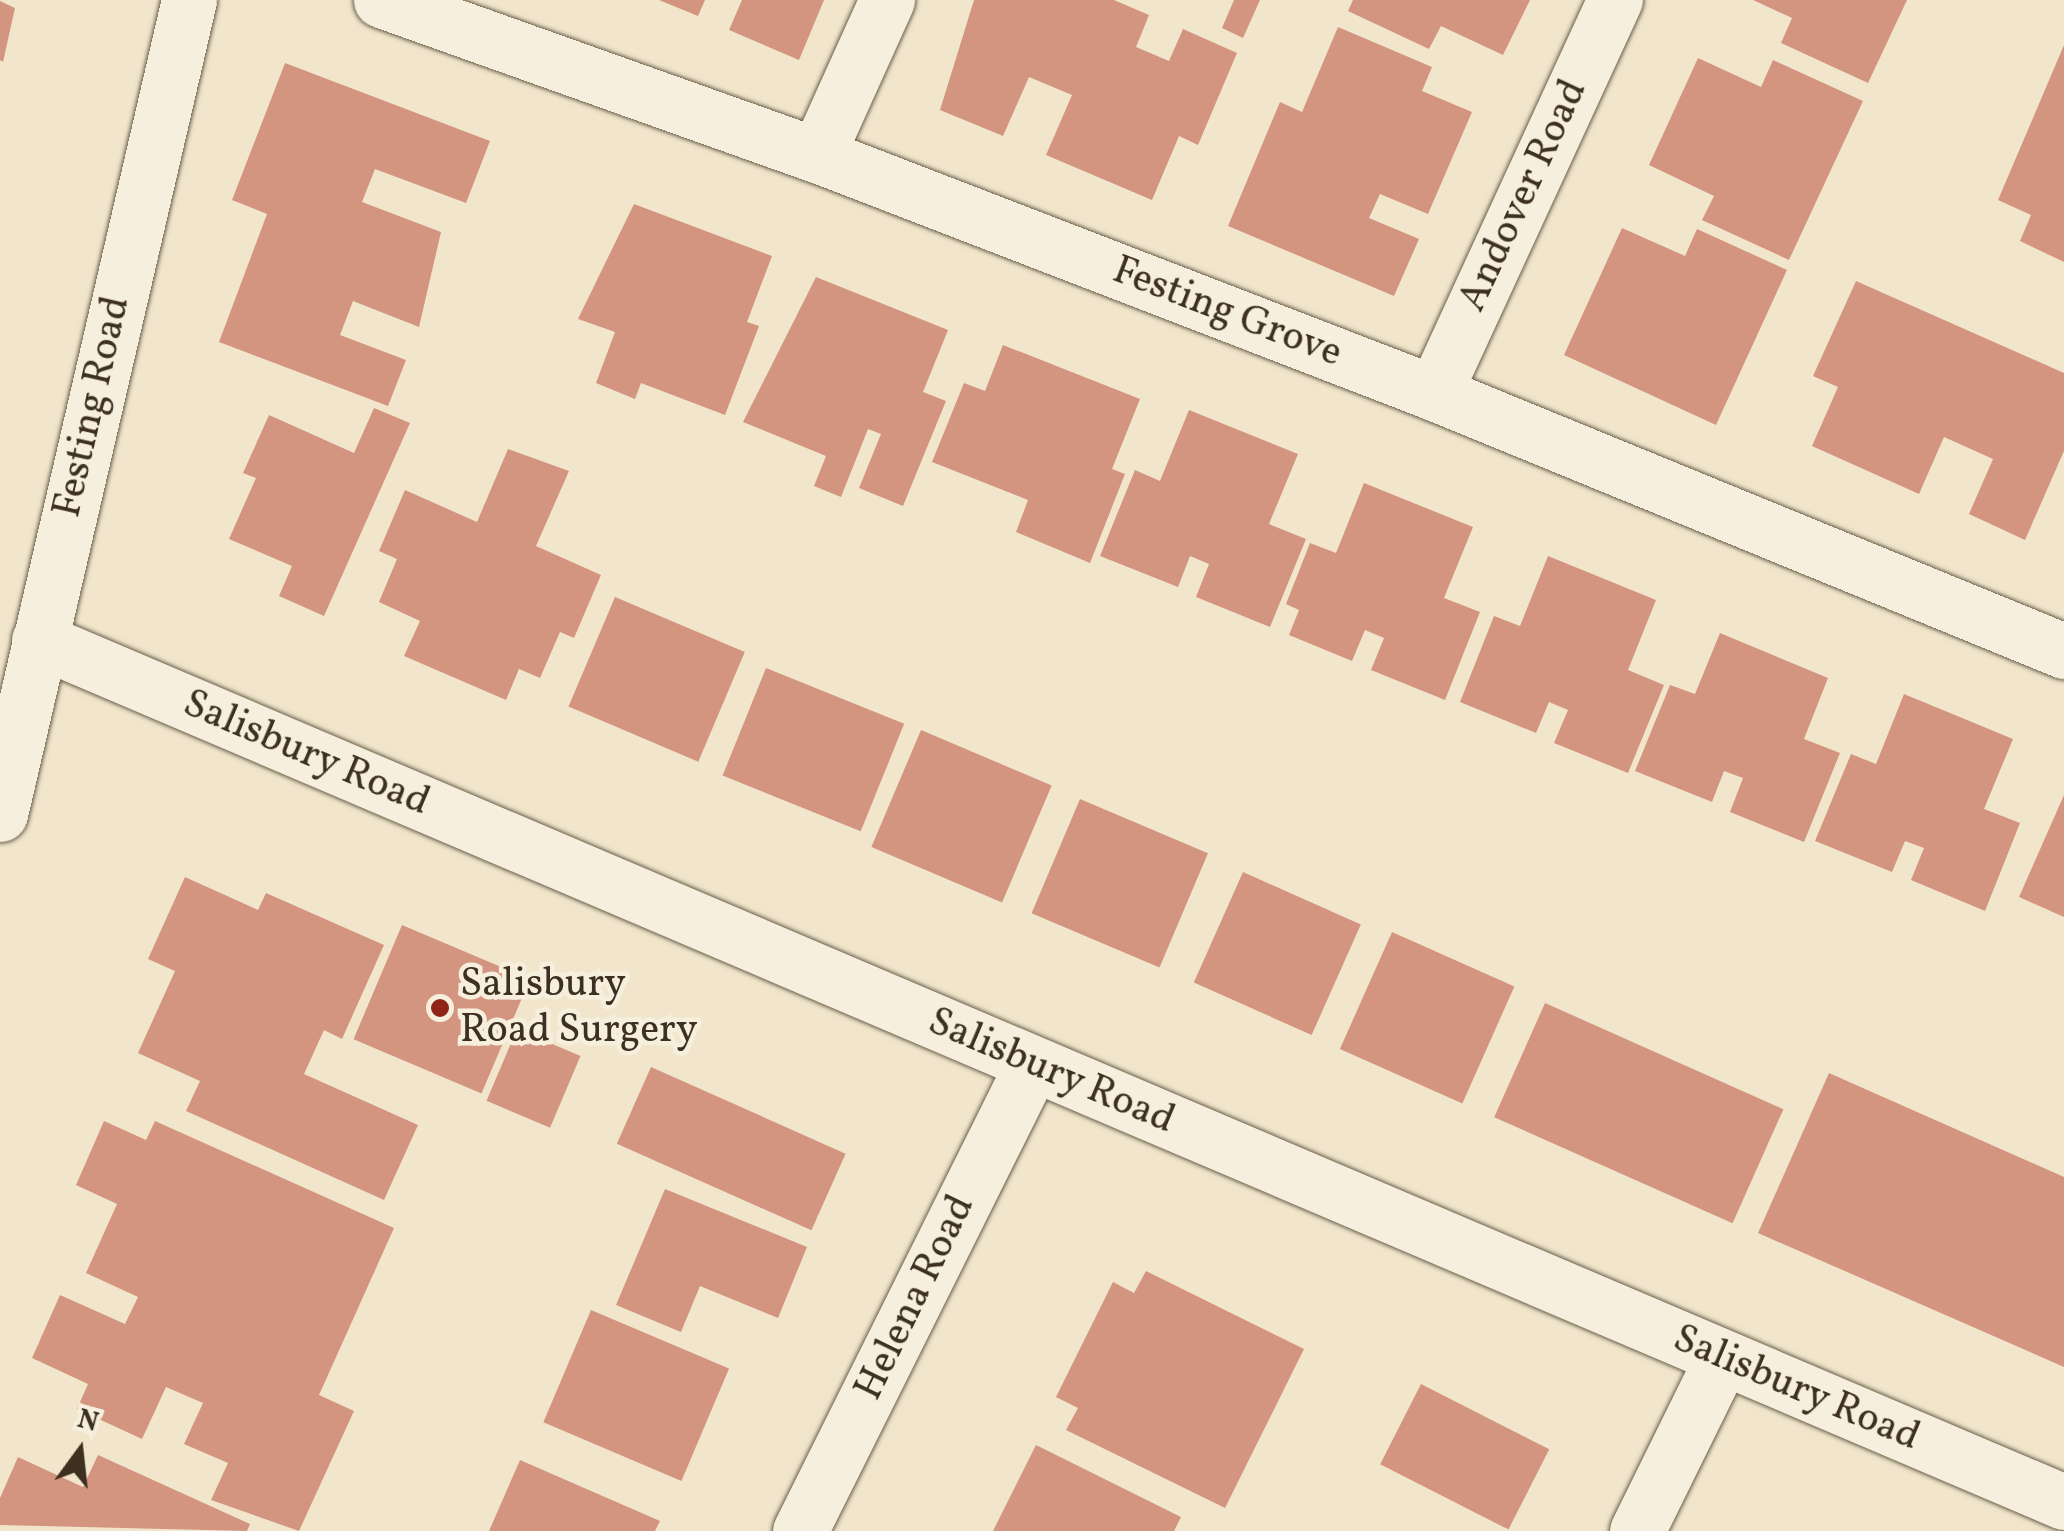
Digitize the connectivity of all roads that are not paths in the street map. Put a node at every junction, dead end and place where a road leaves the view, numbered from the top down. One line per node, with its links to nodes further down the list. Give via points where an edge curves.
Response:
1 (189, 0): 8 (street, Festing Road)
2 (380, 0): 5 (street, Festing Grove)
3 (887, 0): 5 (street)
4 (1614, 0): 6 (street, Andover Road)
5 (817, 155): 6 (street, Festing Grove)
6 (1434, 393): 7 (street, Festing Grove)
7 (2059, 634)
8 (39, 640): 9 (street, Festing Road); 10 (street, Salisbury Road)
9 (0, 814)
10 (1032, 1065): 11 (street, Salisbury Road); 13 (street, Helena Road)
11 (1722, 1358): 12 (street, Salisbury Road); 14 (street)
12 (2064, 1502)
13 (800, 1531)
14 (1637, 1531)

